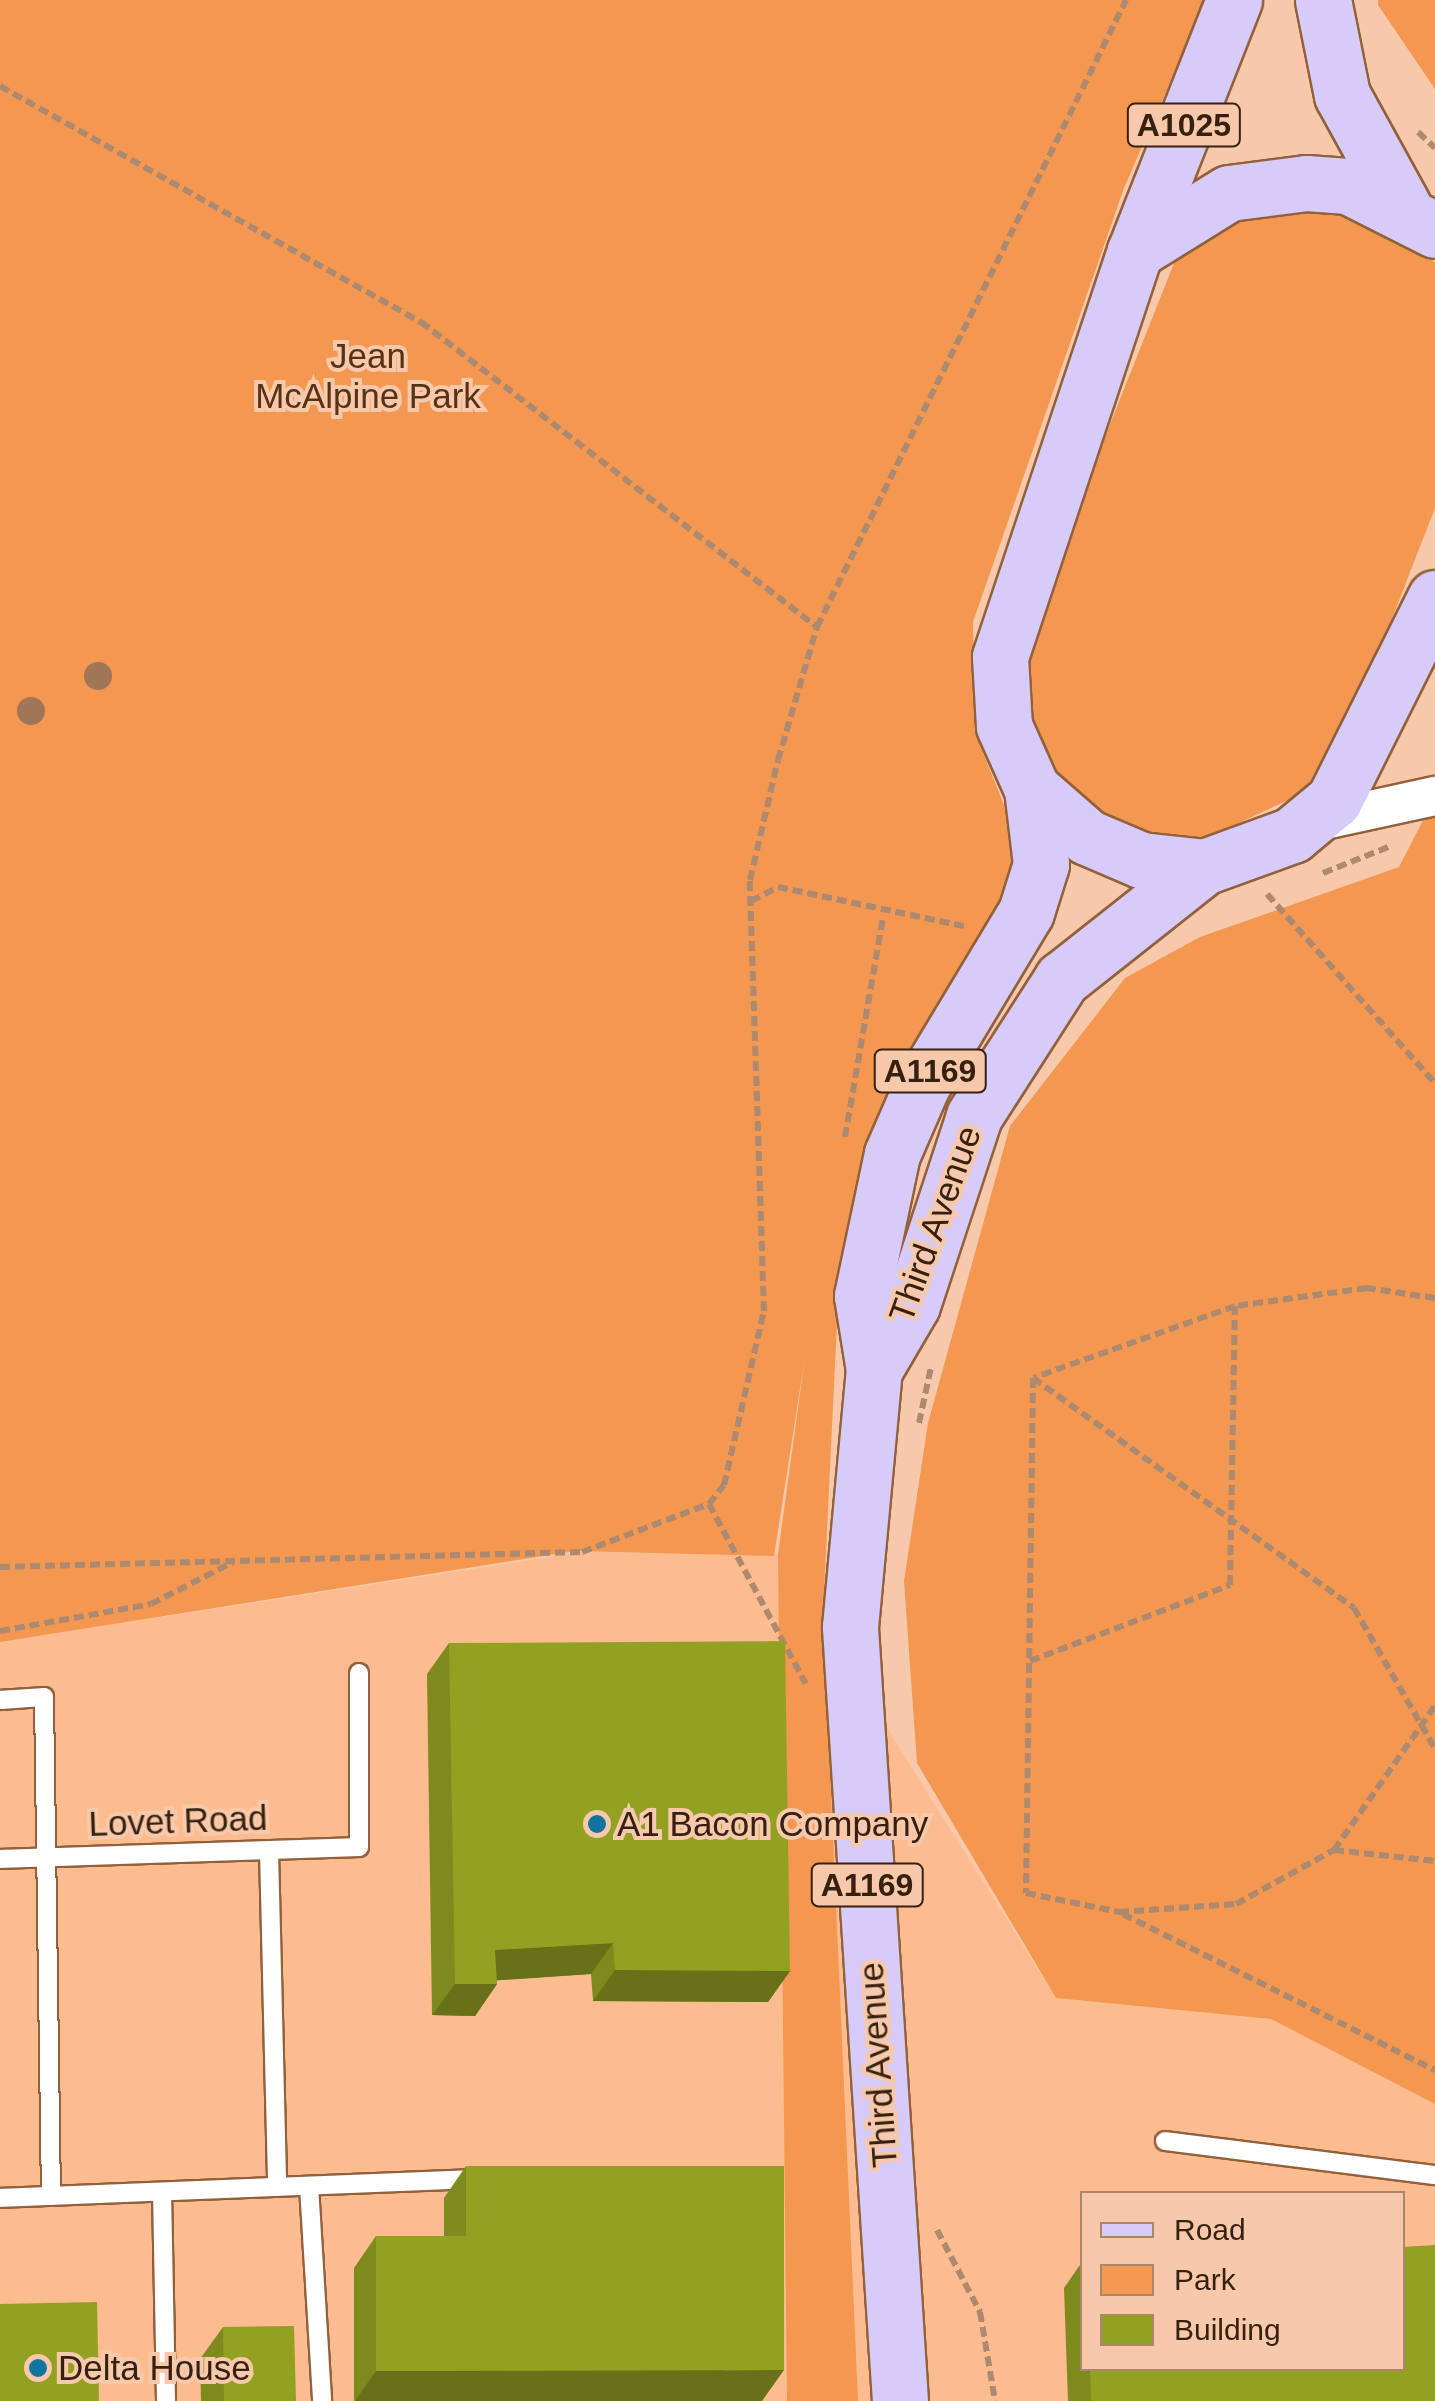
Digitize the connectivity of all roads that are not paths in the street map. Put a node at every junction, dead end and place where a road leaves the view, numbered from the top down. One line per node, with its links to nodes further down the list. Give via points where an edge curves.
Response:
1 (1234, 0): 4 (main road, A1025)
2 (1323, 0): 3 (main road, via 1342,95)
3 (1419, 218): 4 (main road, via 1348,186 1229,193)
4 (1135, 251): 6 (main road, via 1000,657 1004,726)
5 (1432, 619): 8 (main road)
6 (1032, 789): 9 (main road, via 1088,837 1141,860); 10 (main road, Third Avenue / A1169, via 1041,864 1026,912 922,1085 892,1154 862,1296)
7 (1435, 796): 8 (street)
8 (1314, 849): 9 (main road)
9 (1204, 866): 10 (main road, Third Avenue / A1169, via 1062,979 974,1116 912,1305)
10 (874, 1370): 26 (main road, Third Avenue / A1169, via 850,1626)
11 (358, 1673): 13 (lane, Lovet Road, via 359,1846)
12 (0, 1700): 14 (lane, via 44,1696)
13 (269, 1851): 14 (lane, Lovet Road); 20 (lane)
14 (44, 1859): 15 (lane, Lovet Road); 22 (lane)
15 (0, 1860)
16 (1166, 2141): 17 (lane)
17 (1435, 2175)
18 (498, 2179): 19 (lane)
19 (309, 2186): 20 (lane); 25 (lane)
20 (277, 2187): 21 (lane)
21 (162, 2192): 22 (lane); 24 (lane)
22 (51, 2196): 23 (lane)
23 (0, 2198)
24 (166, 2401)
25 (322, 2401)
26 (900, 2401)

